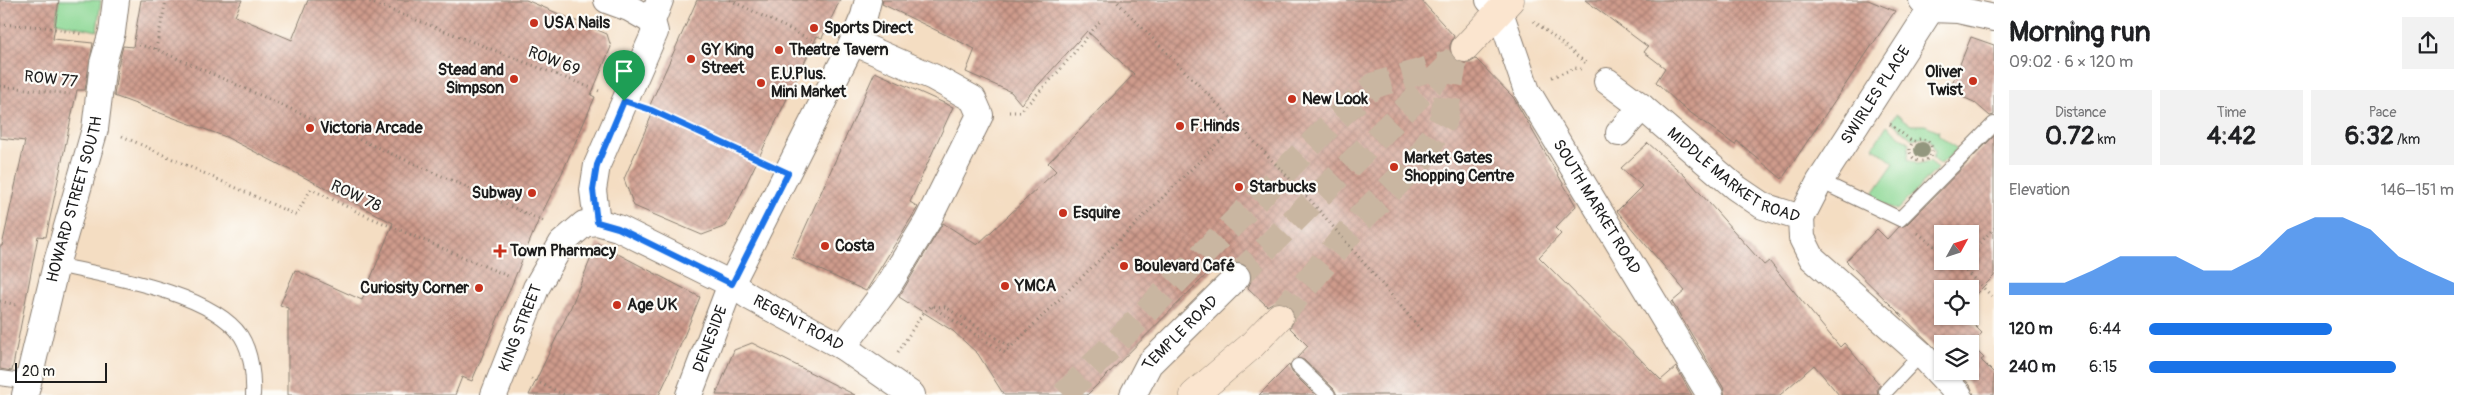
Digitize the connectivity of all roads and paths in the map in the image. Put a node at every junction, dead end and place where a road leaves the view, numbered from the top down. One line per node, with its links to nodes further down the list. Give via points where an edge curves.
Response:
1 (116, 0): 14 (street, HOWARD STREET SOUTH)
2 (166, 0): 16 (path)
3 (365, 0): 22 (path, ROW 69)
4 (607, 0): 10 (street, via 629,8)
5 (730, 0): 17 (path)
6 (1115, 0): 25 (path)
7 (1502, 3): 15 (main road); 18 (path); 20 (street, SOUTH MARKET ROAD)
8 (1926, 4): 11 (street); 31 (street, SWIRLES PLACE)
9 (866, 8): 17 (street, DENESIDE)
10 (656, 10): 22 (street, via 655,32)
11 (1994, 18)
12 (1102, 19): 24 (path, via 1020,112)
13 (0, 24): 14 (path, via 44,27)
14 (110, 38): 16 (path); 21 (street, HOWARD STREET SOUTH)
15 (1465, 48)
16 (156, 49): 34 (path, via 539,219)
17 (849, 49): 24 (street, via 933,78 973,99); 30 (street, DENESIDE)
18 (1607, 81): 20 (path, via 1575,68); 23 (street, MIDDLE MARKET ROAD)
19 (0, 86): 21 (path, ROW 77)
20 (1527, 91): 64 (street, SOUTH MARKET ROAD)
21 (98, 96): 27 (street, HOWARD STREET SOUTH)
22 (624, 101): 30 (path, ROW 69, via 651,110); 34 (street, via 597,165)
23 (1642, 107): 28 (street); 32 (street, MIDDLE MARKET ROAD, via 1736,188 1763,206)
24 (980, 115): 48 (street, via 927,222 887,288)
25 (1237, 124): 46 (path, via 1312,202); 47 (path)
26 (1994, 124): 33 (lane)
27 (95, 129): 38 (street, HOWARD STREET SOUTH); 42 (path, ROW 78, via 123,136 296,215 311,189)
28 (1619, 133)
29 (1917, 161): 29 (path, via 1912,156 1911,146 1915,141 1925,140 1931,146 1932,154)
30 (788, 173): 41 (street, DENESIDE)
31 (1820, 181): 32 (street, SWIRLES PLACE); 33 (lane)
32 (1801, 218): 49 (street, MIDDLE MARKET ROAD, via 1802,238 1812,258)
33 (1900, 219): 37 (path)
34 (586, 227): 41 (street, REGENT ROAD, via 618,228); 42 (street, KING STREET, via 562,243)
35 (1994, 228): 36 (path)
36 (1979, 244)
37 (1934, 246)
38 (56, 265): 54 (street, HOWARD STREET SOUTH); 56 (lane, via 144,284 196,302 241,336 252,366)
39 (1965, 270): 43 (path)
40 (1237, 277): 61 (street, TEMPLE ROAD, via 1149,364)
41 (732, 284): 48 (street, REGENT ROAD); 59 (street, DENESIDE)
42 (536, 288): 51 (street, KING STREET)
43 (1994, 298)
44 (930, 306): 47 (path, via 945,307); 47 (path, via 1005,353); 52 (path)
45 (1279, 317): 62 (main road)
46 (1422, 331)
47 (1011, 347)
48 (843, 348): 52 (street, REGENT ROAD)
49 (1921, 354): 55 (lane); 65 (street, MIDDLE MARKET ROAD)
50 (1298, 366): 63 (lane)
51 (505, 367): 57 (street, KING STREET); 58 (path)
52 (883, 376): 60 (street, REGENT ROAD)
53 (0, 378): 54 (lane)
54 (27, 389)
55 (1886, 391)
56 (253, 395)
57 (494, 395)
58 (565, 395)
59 (689, 395)
60 (912, 395)
61 (1133, 395)
62 (1194, 395)
63 (1328, 395)
64 (1710, 395)
65 (1959, 395)

